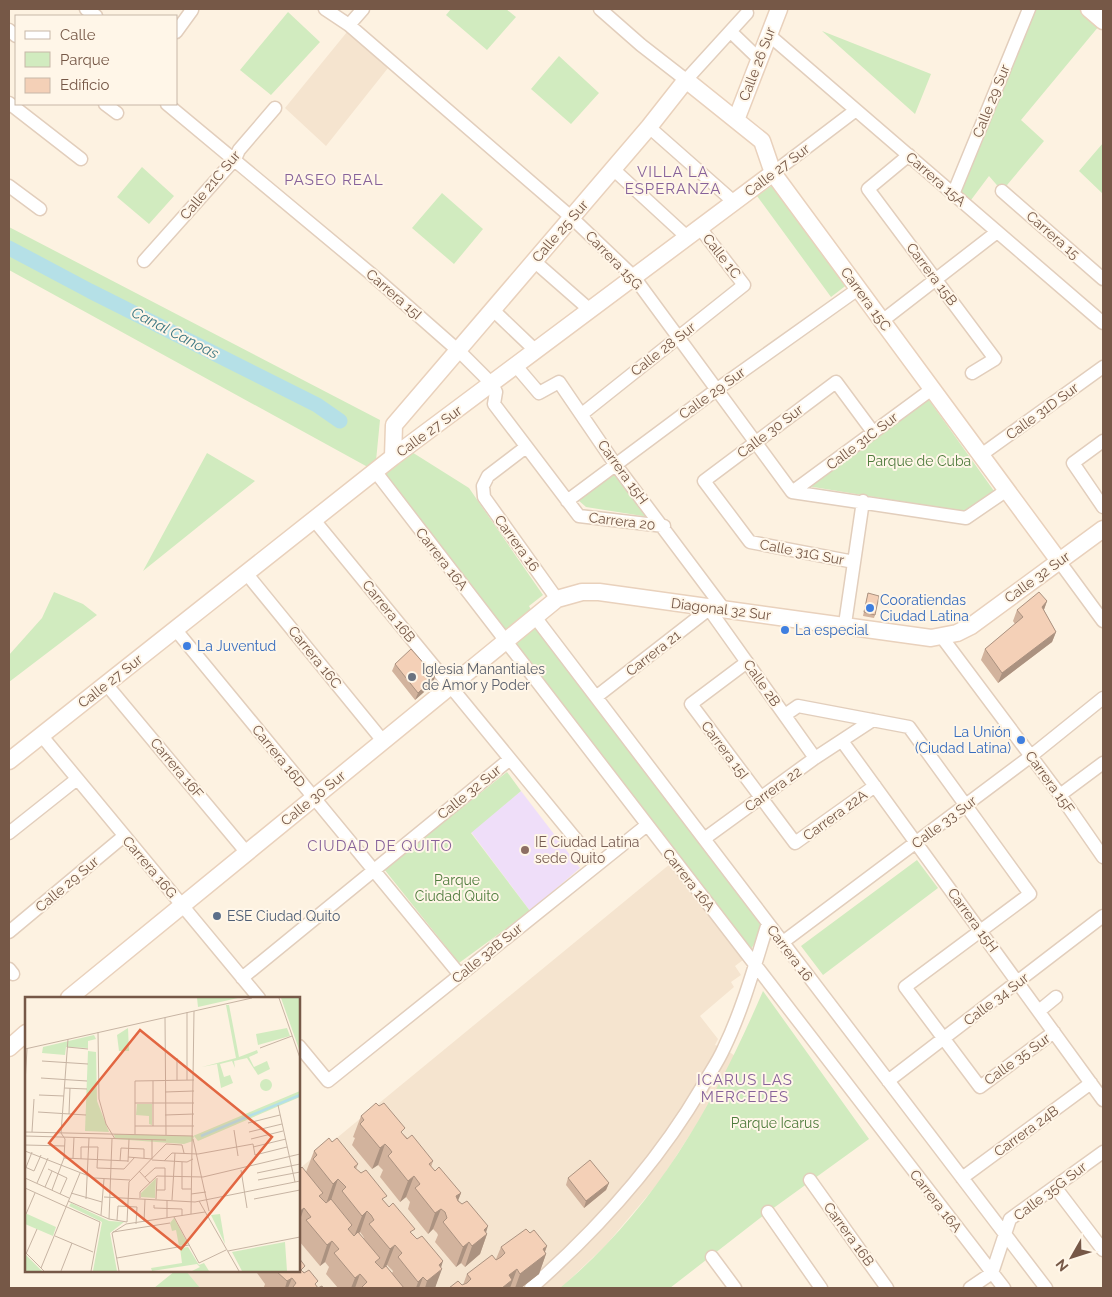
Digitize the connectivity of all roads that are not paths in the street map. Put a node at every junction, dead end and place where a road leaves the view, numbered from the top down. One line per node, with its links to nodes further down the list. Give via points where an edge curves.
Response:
1 (325, 9): 10 (street, Carrera 15G)
2 (363, 9): 10 (street)
3 (600, 9): 15 (street, Carrera 15C)
4 (779, 9): 13 (street, Calle 26 Sur)
5 (1029, 9): 31 (street, Calle 29 Sur)
6 (1089, 9): 9 (street)
7 (191, 10): 11 (street)
8 (747, 13): 12 (street, Calle 25 Sur)
9 (1103, 21)
10 (349, 25): 34 (street, Carrera 15G)
11 (178, 29)
12 (731, 32): 14 (street); 15 (street, Calle 25 Sur)
13 (769, 35): 14 (street, Calle 26 Sur); 20 (street, Carrera 15A)
14 (760, 59): 22 (street, Calle 26 Sur)
15 (686, 80): 22 (street, Carrera 15C); 23 (street, Calle 25 Sur)
16 (9, 103): 25 (street)
17 (105, 105): 21 (street)
18 (168, 105): 26 (street, Carrera 15I)
19 (275, 108): 26 (street, Calle 21C Sur)
20 (856, 110): 24 (street, Carrera 15A); 28 (street, Calle 27 Sur)
21 (117, 114)
22 (736, 120): 28 (street, Carrera 15C, via 762,141)
23 (649, 127): 27 (street, Calle 25 Sur); 32 (street)
24 (909, 155): 31 (street, Carrera 15A); 41 (street, Carrera 15B, via 868,189)
25 (80, 158)
26 (235, 159): 39 (street, Calle 21C Sur); 50 (street, Carrera 15I)
27 (612, 169): 34 (street, Calle 25 Sur); 37 (street)
28 (773, 173): 32 (street, Calle 27 Sur); 44 (street, Carrera 15C)
29 (9, 186): 33 (street)
30 (1002, 191): 42 (street, Carrera 15)
31 (954, 192): 36 (street, Carrera 15A)
32 (734, 202): 35 (street, Calle 27 Sur)
33 (40, 209)
34 (572, 217): 38 (street, Calle 25 Sur); 40 (street, Carrera 15G)
35 (700, 228): 37 (street, Calle 27 Sur); 43 (street, Calle 1C)
36 (997, 232): 41 (street); 48 (street, Carrera 15A)
37 (687, 237): 40 (street, Calle 27 Sur)
38 (534, 261): 45 (street, Calle 25 Sur); 46 (street)
39 (144, 262)
40 (634, 277): 46 (street, Calle 27 Sur); 49 (street, Carrera 15G)
41 (936, 279): 47 (street); 54 (street, Carrera 15B, via 995,359)
42 (1103, 279)
43 (744, 285): 49 (street, Calle 28 Sur)
44 (858, 289): 47 (street, Carrera 15C); 57 (street, Calle 29 Sur)
45 (492, 309): 50 (street, Calle 25 Sur); 51 (street)
46 (590, 310): 51 (street, Calle 27 Sur)
47 (882, 321): 56 (street, Carrera 15C)
48 (1103, 323)
49 (678, 338): 57 (street, Carrera 15G); 58 (street, Calle 28 Sur)
50 (457, 350): 55 (street, Carrera 15I); 64 (street, Calle 25 Sur, via 394,425)
51 (536, 351): 52 (street, Calle 27 Sur)
52 (516, 366): 55 (street, Calle 27 Sur); 58 (street, Carrera 15H, via 539,393 558,382)
53 (1103, 367): 63 (street, Calle 31D Sur)
54 (972, 373)
55 (492, 384): 62 (street, via 496,392 494,404); 64 (street, Calle 27 Sur)
56 (932, 389): 59 (street, Calle 31C Sur); 63 (street, Carrera 15C)
57 (716, 390): 61 (street, Carrera 15G); 65 (street, Calle 29 Sur)
58 (582, 414): 65 (street, Carrera 15H)
59 (873, 432): 61 (street, Calle 30 Sur, via 836,382); 68 (street, Calle 31C Sur)
60 (1103, 441): 71 (street, via 1073,463)
61 (754, 442): 68 (street, Carrera 15G); 75 (street, Calle 30 Sur, via 704,481)
62 (526, 447): 69 (street); 79 (street, Carrera 16, via 488,476 483,486 484,497)
63 (981, 455): 67 (street, Carrera 15C)
64 (393, 456): 66 (street, Calle 27 Sur)
65 (615, 464): 69 (street, Calle 29 Sur); 73 (street, Carrera 15H)
66 (375, 471): 72 (street, Calle 27 Sur); 86 (street, Carrera 16A)
67 (1007, 490): 70 (street, via 966,518); 76 (street, Carrera 15C)
68 (792, 492): 70 (street)
69 (567, 501): 73 (street, Carrera 20, via 579,516)
70 (863, 501): 77 (street)
71 (1103, 507)
72 (314, 520): 78 (street, Calle 27 Sur); 89 (street, Carrera 16B)
73 (664, 526): 80 (street, Carrera 15H)
74 (1103, 528): 76 (street, Calle 32 Sur)
75 (750, 542): 77 (street, Calle 31G Sur)
76 (1059, 561): 82 (street, Carrera 15C); 85 (street, Calle 32 Sur, via 971,626)
77 (854, 562): 83 (street)
78 (246, 573): 84 (street, Calle 27 Sur); 96 (street, Carrera 16C)
79 (557, 598): 80 (street, Diagonal 32 Sur, via 598,592); 81 (street, Calle 30 Sur)
80 (716, 608): 83 (street, Diagonal 32 Sur); 87 (street, Calle 2B); 90 (street, Carrera 21)
81 (535, 617): 86 (street, Calle 30 Sur); 90 (street, Carrera 16)
82 (1103, 621)
83 (845, 624): 85 (street, Diagonal 32 Sur, via 915,637)
84 (175, 629): 88 (street, Calle 27 Sur); 105 (street, Carrera 16D)
85 (941, 636): 97 (street, Carrera 15F)
86 (506, 641): 89 (street, Calle 30 Sur); 108 (street, Carrera 16A)
87 (747, 662): 92 (street, Calle 2B); 106 (street, Carrera 15I, via 691,704)
88 (106, 684): 94 (street, Calle 27 Sur); 114 (street, Carrera 16F)
89 (450, 686): 96 (street, Calle 30 Sur); 99 (street, Carrera 16B)
90 (596, 698): 111 (street, Carrera 16)
91 (1103, 698): 97 (street, Calle 33 Sur)
92 (785, 715): 93 (street, via 798,706); 98 (street, Calle 2B)
93 (873, 720): 95 (street, Carrera 22); 107 (street, via 909,727)
94 (41, 735): 100 (street, Calle 27 Sur); 102 (street, Carrera 16G)
95 (842, 740): 98 (street, Carrera 22); 103 (street, Carrera 15H)
96 (383, 741): 105 (street, Calle 30 Sur)
97 (1031, 756): 104 (street, Carrera 15F); 107 (street, Calle 33 Sur)
98 (815, 758): 106 (street, Carrera 22)
99 (510, 759): 116 (street, Carrera 16B); 117 (street, Calle 32 Sur)
100 (9, 760)
101 (1103, 763): 104 (street)
102 (77, 779): 109 (street); 110 (street, Carrera 16G)
103 (875, 786): 112 (street, Carrera 22A); 113 (street, Carrera 15H)
104 (1060, 795): 115 (street, Carrera 15F)
105 (313, 798): 114 (street, Calle 30 Sur); 117 (street, Carrera 16D)
106 (761, 798): 111 (street, Carrera 22); 112 (street, Carrera 15I)
107 (964, 806): 113 (street, Calle 33 Sur); 122 (street, via 1030,894)
108 (648, 825): 116 (street, Calle 32B Sur); 124 (street, Carrera 16A)
109 (9, 833)
110 (124, 836): 118 (street, Carrera 16G); 121 (street, Calle 29 Sur)
111 (704, 839): 120 (street, Carrera 16)
112 (795, 843)
113 (916, 843): 122 (street, Carrera 15H); 123 (street, Calle 33 Sur)
114 (247, 852): 118 (street, Calle 30 Sur)
115 (1103, 857)
116 (597, 865): 125 (street, Calle 32B Sur)
117 (374, 870): 125 (street, Carrera 16D); 126 (street, Calle 32 Sur)
118 (182, 906): 126 (street, Carrera 16G); 128 (street, Calle 30 Sur)
119 (1103, 916): 127 (street, Calle 34 Sur)
120 (768, 923): 123 (street, Carrera 16); 124 (street)
121 (11, 926)
122 (981, 931): 127 (street, Carrera 15H); 134 (street, via 906,987)
123 (783, 942): 137 (street, Carrera 16)
124 (755, 964): 148 (street, Carrera 16A); 149 (street, via 724,1048 684,1117 611,1211)
125 (460, 975): 135 (street, Calle 32B Sur, via 328,1081)
126 (242, 978): 129 (street, Carrera 16G)
127 (1018, 982): 131 (street, Carrera 15H); 134 (street, Calle 34 Sur)
128 (70, 997)
129 (258, 997)
130 (1056, 997): 131 (street)
131 (1039, 1011): 132 (street, Carrera 15H)
132 (1054, 1032): 134 (street, Calle 35 Sur, via 980,1087); 138 (street, Carrera 15H)
133 (25, 1034): 136 (street)
134 (944, 1038): 137 (street, Calle 34 Sur)
135 (300, 1047)
136 (9, 1048)
137 (888, 1081): 141 (street, Carrera 16)
138 (1091, 1084): 139 (street, Carrera 15H); 141 (street, Carrera 24B)
139 (1103, 1100)
140 (1103, 1152): 143 (street, Calle 35G Sur)
141 (962, 1178): 145 (street, Carrera 16)
142 (810, 1180): 152 (street, Carrera 16B)
143 (1055, 1187): 145 (street, Calle 35G Sur, via 1010,1219); 146 (street)
144 (768, 1212): 151 (street)
145 (1005, 1235): 148 (street, Calle 35G Sur); 155 (street, Carrera 16)
146 (1103, 1250)
147 (712, 1257): 150 (street)
148 (992, 1272): 153 (street); 154 (street, Carrera 16A)
149 (531, 1288)
150 (735, 1288)
151 (822, 1288)
152 (888, 1288)
153 (970, 1288)
154 (1004, 1288)
155 (1046, 1288)

